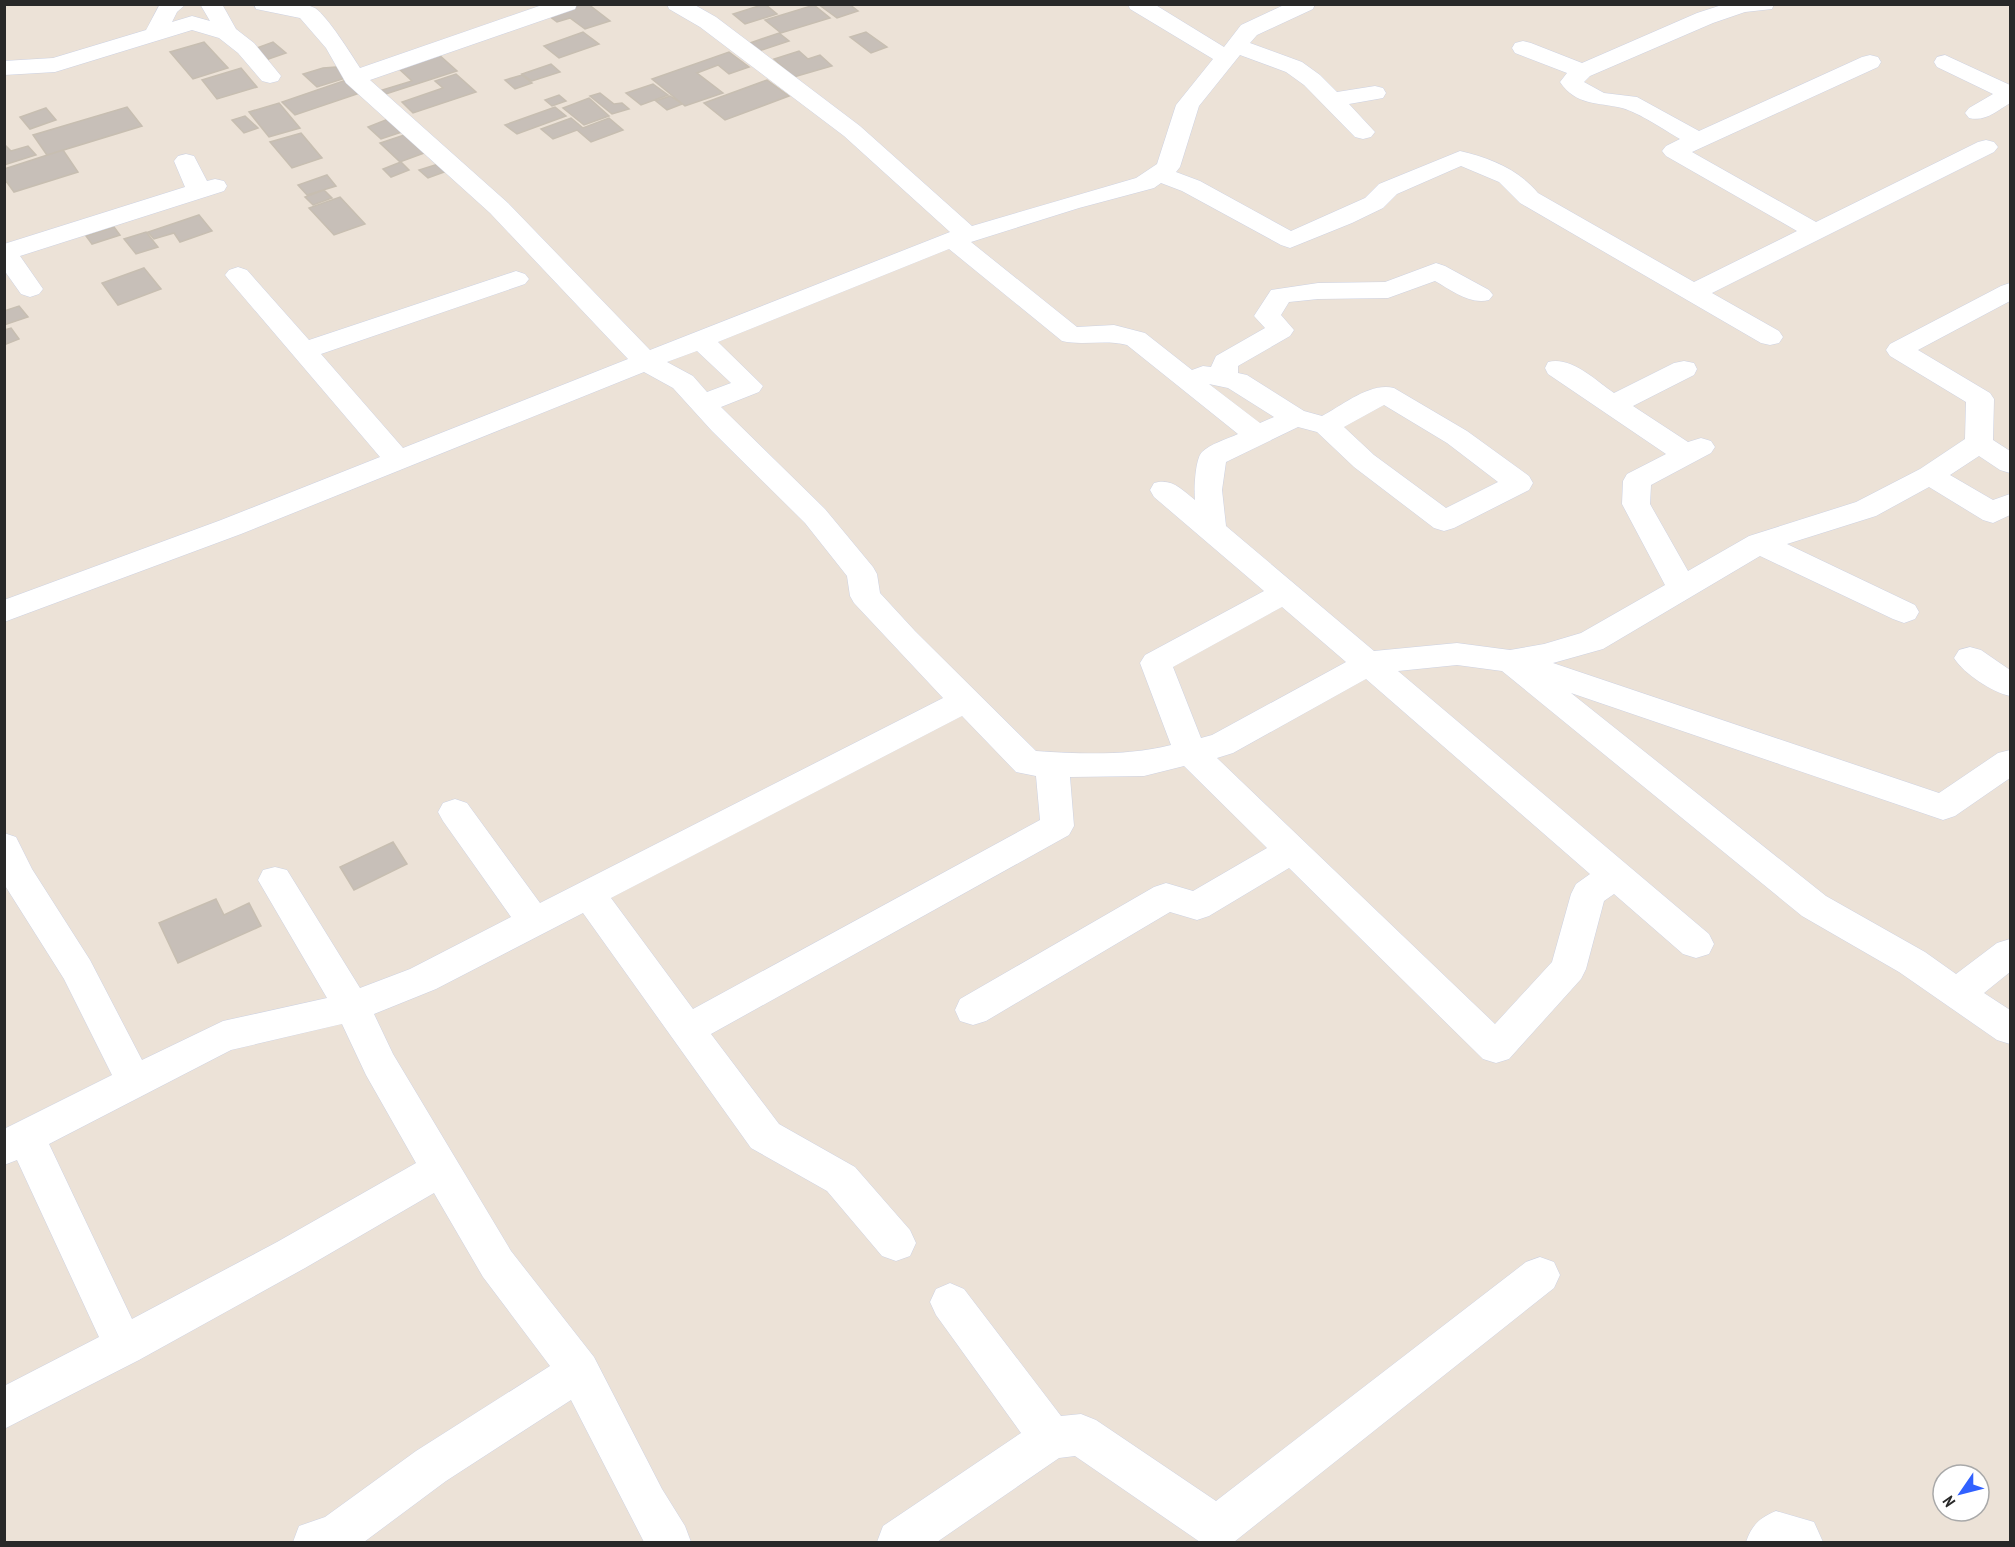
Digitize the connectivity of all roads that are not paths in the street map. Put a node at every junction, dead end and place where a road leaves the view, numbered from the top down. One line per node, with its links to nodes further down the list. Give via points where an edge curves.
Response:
1 (176, 4): 11 (street, via 168,8)
2 (210, 4): 10 (street)
3 (264, 4): 9 (street)
4 (567, 4): 19 (street)
5 (677, 4): 30 (street, via 708,22 852,131)
6 (1138, 4): 13 (street)
7 (1305, 4): 13 (street, via 1249,30)
8 (1764, 4): 17 (street, via 1742,6 1706,18)
9 (302, 9): 19 (street, via 335,45)
10 (227, 33): 11 (street, via 192,24); 18 (street)
11 (155, 34): 16 (street, via 55,65)
12 (1523, 48): 17 (street)
13 (1231, 51): 22 (street, via 1294,67); 28 (street, via 1188,105 1168,167)
14 (1870, 62): 25 (street)
15 (1945, 62): 21 (street)
16 (4, 68)
17 (1582, 71): 25 (street, via 1571,82 1583,92 1600,99 1629,102)
18 (270, 76)
19 (354, 78): 41 (street, via 499,208)
20 (1376, 93): 22 (street)
21 (2010, 94): 23 (street)
22 (1331, 100): 24 (street)
23 (1977, 113)
24 (1363, 132)
25 (1699, 140): 29 (street, via 1674,151)
26 (1986, 147): 29 (street)
27 (186, 161): 31 (street, via 207,188)
28 (1158, 174): 30 (street, via 1145,183); 36 (street, via 1191,186 1290,240 1374,203 1388,189 1460,158 1496,170 1519,184 1529,198)
29 (1814, 231): 36 (street)
30 (960, 237): 39 (street); 42 (street, via 982,265 1071,335 1114,333 1136,339)
31 (5, 252): 34 (street)
32 (238, 274): 40 (street)
33 (516, 279): 40 (street)
34 (30, 289)
35 (2010, 291): 51 (street, via 1899,350 1980,399)
36 (1692, 293): 38 (street)
37 (1480, 295): 45 (street, via 1436,271 1388,290 1280,295 1267,316 1281,330 1225,362)
38 (1770, 337)
39 (701, 340): 41 (street); 46 (street, via 749,386)
40 (302, 351): 52 (street)
41 (646, 362): 46 (street, via 683,382); 52 (street)
42 (1171, 367): 45 (street); 50 (street)
43 (1558, 368): 47 (street)
44 (1684, 369): 47 (street)
45 (1224, 379): 48 (street, via 1238,381)
46 (702, 404): 67 (street, via 815,516 862,574 865,596)
47 (1613, 405): 59 (street, via 1694,451 1637,481 1636,504)
48 (1295, 418): 49 (street); 50 (street)
49 (1326, 425): 49 (street, via 1384,394 1457,437 1519,483 1444,521 1364,461)
50 (1257, 435): 57 (street, via 1213,457 1208,490)
51 (1978, 443): 53 (street); 54 (street)
52 (398, 460): 61 (street)
53 (2010, 464)
54 (1930, 475): 56 (street, via 1994,513); 58 (street, via 1866,509)
55 (1164, 490): 57 (street)
56 (2010, 503)
57 (1212, 530): 60 (street)
58 (1759, 543): 59 (street); 62 (street)
59 (1682, 588): 64 (street, via 1592,641)
60 (1285, 592): 65 (street); 68 (street, via 1155,663)
61 (4, 612)
62 (1904, 612)
63 (1970, 658): 66 (street)
64 (1510, 661): 65 (street, via 1457,654); 69 (street, via 1943,807); 80 (street, via 1814,906 1912,962)
65 (1369, 663): 68 (street, via 1221,745); 74 (street)
66 (2010, 685)
67 (966, 700): 70 (street, via 1029,763); 76 (street)
68 (1190, 752): 70 (street, via 1143,764); 73 (street)
69 (2010, 762)
70 (1052, 764): 84 (street, via 1057,826)
71 (455, 812): 77 (street)
72 (4, 846): 85 (street, via 16,875 77,970)
73 (1290, 851): 74 (street, via 1496,1048 1568,969 1588,894); 82 (street, via 1197,906 1166,897)
74 (1615, 874): 78 (street)
75 (275, 880): 81 (street)
76 (588, 893): 77 (street); 84 (street)
77 (534, 922): 81 (street, via 423,979)
78 (1696, 944)
79 (2010, 953): 80 (street)
80 (1956, 994): 83 (street)
81 (352, 1007): 85 (street, via 223,1036); 87 (street)
82 (973, 1010)
83 (2010, 1029)
84 (687, 1030): 88 (street, via 765,1136 841,1179)
85 (134, 1082): 86 (street)
86 (15, 1142): 91 (street)
87 (440, 1169): 91 (street); 92 (street, via 497,1264)
88 (896, 1243)
89 (1540, 1275): 94 (street, via 1217,1528 1081,1435)
90 (950, 1302): 94 (street)
91 (124, 1346): 93 (street)
92 (579, 1371): 95 (street); 96 (street, via 431,1466 335,1537)
93 (4, 1408)
94 (1051, 1438): 97 (street)
95 (655, 1537)
96 (315, 1542)
97 (899, 1542)
98 (1768, 1542): 99 (street, via 1776,1533)
99 (1801, 1542)

